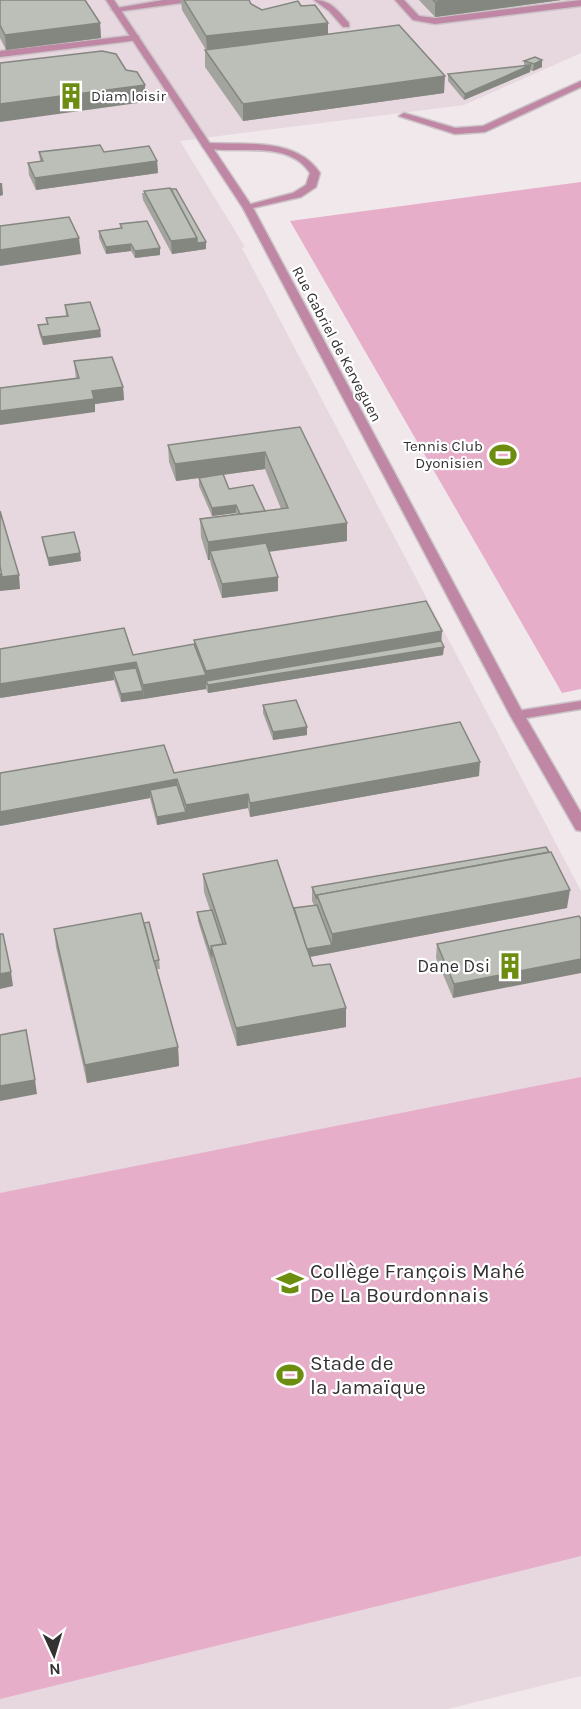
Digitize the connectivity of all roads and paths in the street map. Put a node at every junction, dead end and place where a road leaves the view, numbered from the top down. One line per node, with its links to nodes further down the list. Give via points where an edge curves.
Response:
1 (182, 0): 5 (street)
2 (318, 0): 6 (street)
3 (399, 0): 4 (street, via 416,18 435,21)
4 (581, 3)
5 (112, 4): 7 (street, Rue Gabriel de Kerveguen)
6 (346, 25)
7 (136, 38): 8 (street); 11 (street, Rue Gabriel de Kerveguen)
8 (0, 54)
9 (581, 84): 10 (street, via 485,129 455,131)
10 (404, 116)
11 (207, 146): 12 (street, Rue Gabriel de Kerveguen); 12 (street, via 288,153 305,160 315,173 311,187 297,195)
12 (248, 207): 14 (street, Rue Gabriel de Kerveguen)
13 (581, 705): 14 (street)
14 (517, 715): 15 (street, Rue Gabriel de Kerveguen)
15 (581, 826)

